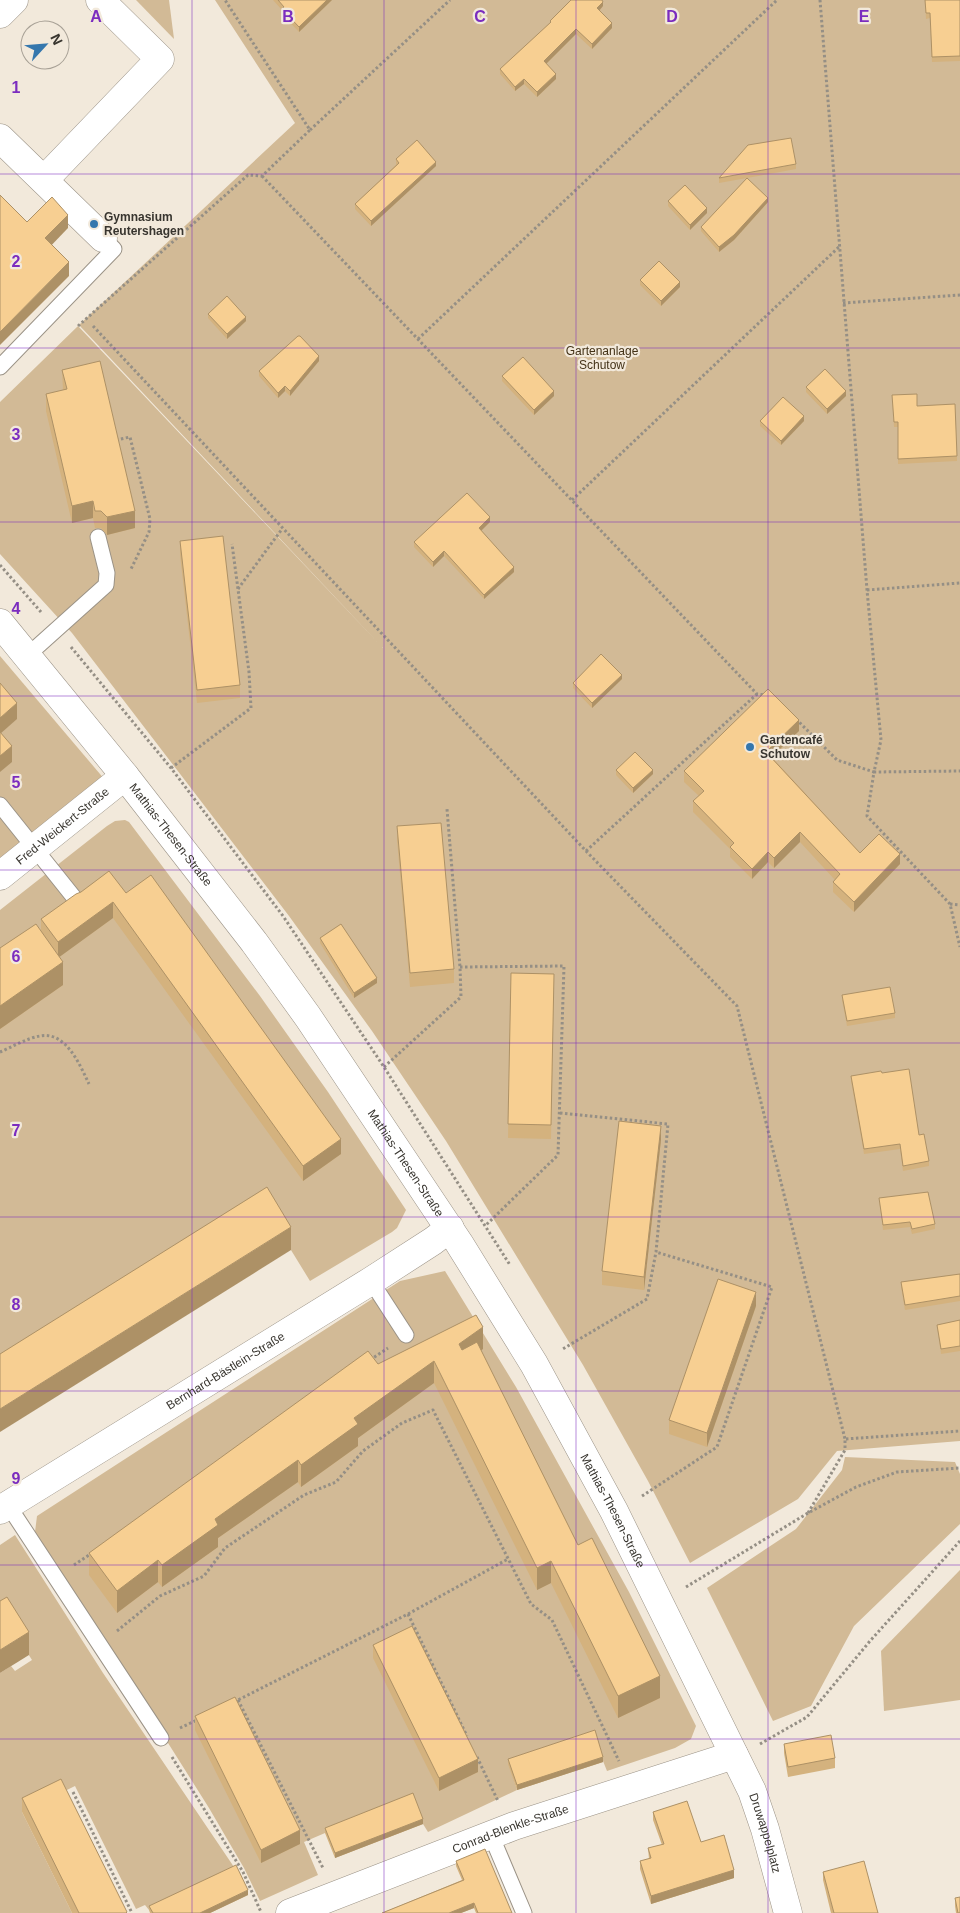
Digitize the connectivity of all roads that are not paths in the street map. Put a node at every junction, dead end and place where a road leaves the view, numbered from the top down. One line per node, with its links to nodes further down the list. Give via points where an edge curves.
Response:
1 (14, 0): 3 (street)
2 (100, 0): 5 (street, via 160,59)
3 (0, 14)
4 (0, 138): 5 (street)
5 (44, 180): 6 (street)
6 (103, 238): 7 (lane, via 114,249)
7 (0, 367)
8 (98, 537): 10 (lane, via 107,573 106,584)
9 (0, 623): 10 (street, Mathias-Thesen-Straße)
10 (28, 655): 11 (street, Mathias-Thesen-Straße)
11 (125, 776): 13 (street, Fred-Weickert-Straße); 16 (street, Mathias-Thesen-Straße, via 254,942)
12 (0, 805): 13 (lane)
13 (35, 848): 14 (street, Fred-Weickert-Straße); 15 (lane)
14 (0, 876)
15 (76, 900)
16 (450, 1228): 17 (street, Bernhard-Bästlein-Straße); 21 (street, Mathias-Thesen-Straße, via 534,1364 614,1511)
17 (371, 1281): 18 (lane); 19 (street, Bernhard-Bästlein-Straße)
18 (406, 1335)
19 (3, 1502): 20 (lane)
20 (161, 1738)
21 (734, 1755): 22 (street, Conrad-Blenkle-Straße); 25 (street, Druwappelplatz, via 752,1790)
22 (491, 1835): 23 (street, Conrad-Blenkle-Straße); 24 (lane)
23 (290, 1913)
24 (524, 1913)
25 (788, 1913)

